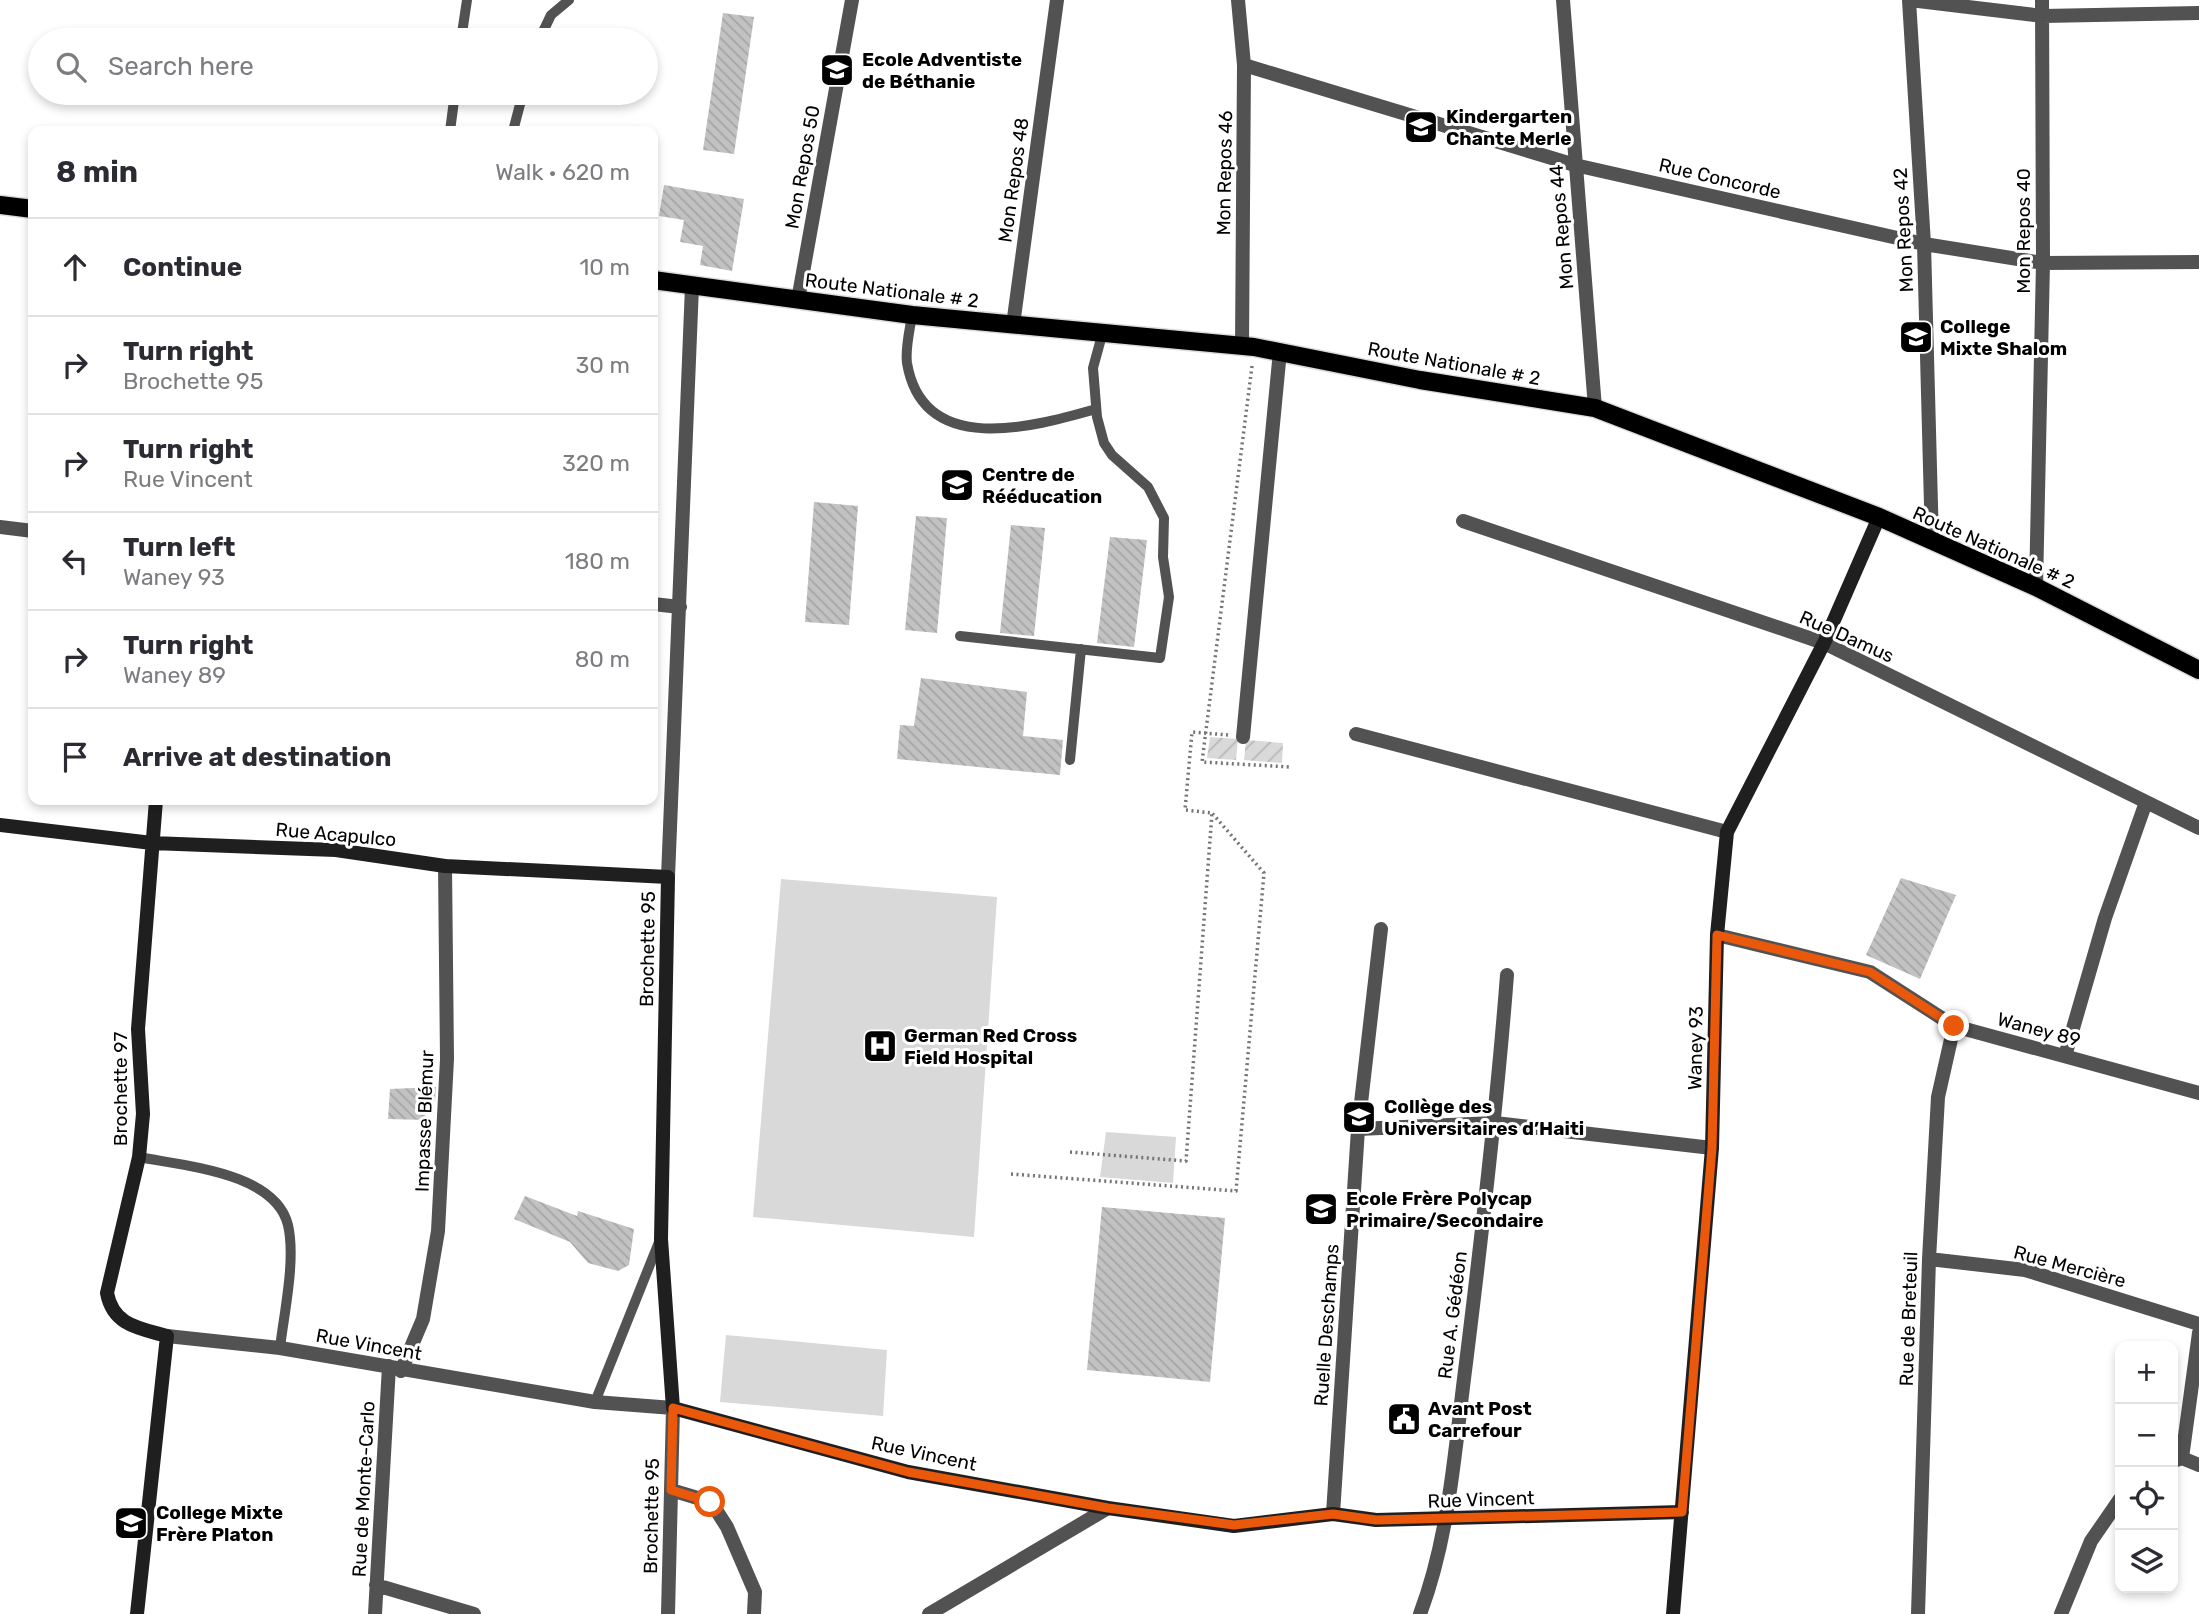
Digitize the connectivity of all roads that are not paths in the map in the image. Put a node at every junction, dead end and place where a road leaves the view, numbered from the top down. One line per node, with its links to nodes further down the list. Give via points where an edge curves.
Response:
1 (467, 0): 11 (lane)
2 (569, 0): 12 (lane, via 551,15)
3 (852, 0): 26 (street, Mon Repos 50)
4 (1057, 0): 28 (street, Mon Repos 48)
5 (1238, 0): 13 (street, Mon Repos 46)
6 (1563, 0): 18 (street, Mon Repos 44)
7 (1910, 0): 10 (street); 21 (street, Mon Repos 42)
8 (2042, 0): 10 (street, Mon Repos 40)
9 (2199, 13): 10 (street)
10 (2043, 16): 23 (street, Mon Repos 40)
11 (463, 28)
12 (545, 28)
13 (1244, 65): 18 (street, Rue Concorde); 30 (street, Mon Repos 46)
14 (453, 105): 16 (lane)
15 (520, 105): 17 (lane)
16 (451, 126)
17 (514, 126)
18 (1575, 165): 21 (street, Rue Concorde); 32 (street, Mon Repos 44)
19 (0, 205): 20 (main road)
20 (28, 208)
21 (1924, 244): 23 (street, Rue Concorde); 38 (street, Mon Repos 42)
22 (2199, 262): 23 (street, Rue Concorde)
23 (2043, 263): 39 (street, Mon Repos 40)
24 (658, 281): 25 (main road, Route Nationale # 2)
25 (692, 285): 26 (main road, Route Nationale # 2); 41 (street, Brochette 95)
26 (798, 300): 27 (main road, Route Nationale # 2)
27 (912, 315): 28 (main road, Route Nationale # 2); 33 (lane, via 906,361 919,396 934,414 977,429 1002,429 1045,424)
28 (1013, 324): 29 (main road, Route Nationale # 2)
29 (1102, 335): 30 (main road, Route Nationale # 2); 33 (lane, via 1093,368)
30 (1248, 347): 31 (main road, Route Nationale # 2)
31 (1280, 351): 32 (main road, Route Nationale # 2, via 1420,380); 47 (street)
32 (1595, 408): 34 (main road, Route Nationale # 2)
33 (1096, 409): 44 (lane, via 1112,456 1148,487 1161,508 1169,597 1160,658)
34 (1879, 517): 38 (main road, Route Nationale # 2); 43 (street, Waney 93)
35 (1463, 521): 43 (street, Rue Damus)
36 (0, 527): 37 (street)
37 (28, 530)
38 (1932, 542): 39 (main road, Route Nationale # 2)
39 (2036, 587): 45 (main road, Route Nationale # 2)
40 (658, 605): 41 (street)
41 (680, 607): 56 (street, Brochette 95)
42 (960, 635): 44 (lane)
43 (1824, 643): 49 (street, Rue Damus); 53 (street, Waney 93)
44 (1081, 649): 48 (lane)
45 (2199, 670)
46 (1356, 734): 53 (street)
47 (1243, 737)
48 (1070, 760)
49 (2146, 802): 52 (street, Rue Damus); 61 (street, via 2105,918)
50 (156, 805): 54 (street, Brochette 97)
51 (0, 825): 54 (street, Rue Acapulco)
52 (2199, 828)
53 (1727, 832): 58 (street, Waney 93)
54 (152, 843): 55 (street, Rue Acapulco, via 336,849); 66 (street, Brochette 97, via 138,1029 143,1114)
55 (445, 866): 56 (street, Rue Acapulco); 73 (street, Impasse Blémur, via 447,1059 438,1231 424,1319)
56 (668, 877): 67 (street, Brochette 95)
57 (1381, 929): 64 (street, Ruelle Deschamps)
58 (1717, 935): 60 (street, Waney 89, via 1870,972); 65 (street, Waney 93)
59 (1507, 975): 63 (street, Rue A. Gédéon)
60 (1954, 1026): 61 (street, Waney 89); 68 (street, Rue de Breteuil, via 1938,1097)
61 (2065, 1056): 62 (street, Waney 89)
62 (2199, 1093)
63 (1495, 1123): 64 (street); 65 (street); 84 (street, Rue A. Gédéon)
64 (1358, 1129): 83 (street, Ruelle Deschamps)
65 (1712, 1148): 82 (street, Waney 93)
66 (139, 1157): 71 (street, Brochette 97, via 107,1293 109,1306 130,1326); 72 (lane, via 233,1176 252,1184 282,1211 290,1245)
67 (661, 1239): 74 (lane); 75 (street, Brochette 95)
68 (1929, 1259): 69 (street, Rue Mercière, via 2025,1270); 94 (street, Rue de Breteuil)
69 (2199, 1324)
70 (2199, 1333): 76 (street)
71 (167, 1336): 72 (street, Rue Vincent); 86 (street)
72 (281, 1348): 73 (street, Rue Vincent)
73 (395, 1368): 74 (street, Rue Vincent); 85 (street, Rue de Monte-Carlo)
74 (595, 1402): 75 (street, Rue Vincent)
75 (673, 1408): 79 (street, Brochette 95); 81 (street, Rue Vincent, via 908,1472)
76 (2178, 1454)
77 (2178, 1460): 78 (street)
78 (2199, 1465)
79 (671, 1490): 89 (street, Brochette 95); 90 (street, via 710,1502 727,1527 755,1592)
80 (2115, 1506): 95 (street, via 2091,1541)
81 (1108, 1508): 83 (street, Rue Vincent, via 1234,1525); 91 (street)
82 (1682, 1512): 84 (street, Rue Vincent); 93 (street, Waney 93)
83 (1333, 1514): 84 (street, Rue Vincent, via 1376,1520)
84 (1445, 1519): 92 (street, Rue A. Gédéon)
85 (376, 1585): 87 (street, Rue de Monte-Carlo); 88 (street)
86 (137, 1614)
87 (375, 1614)
88 (474, 1614)
89 (668, 1614)
90 (754, 1614)
91 (929, 1614)
92 (1420, 1614)
93 (1673, 1614)
94 (1918, 1614)
95 (2061, 1614)

